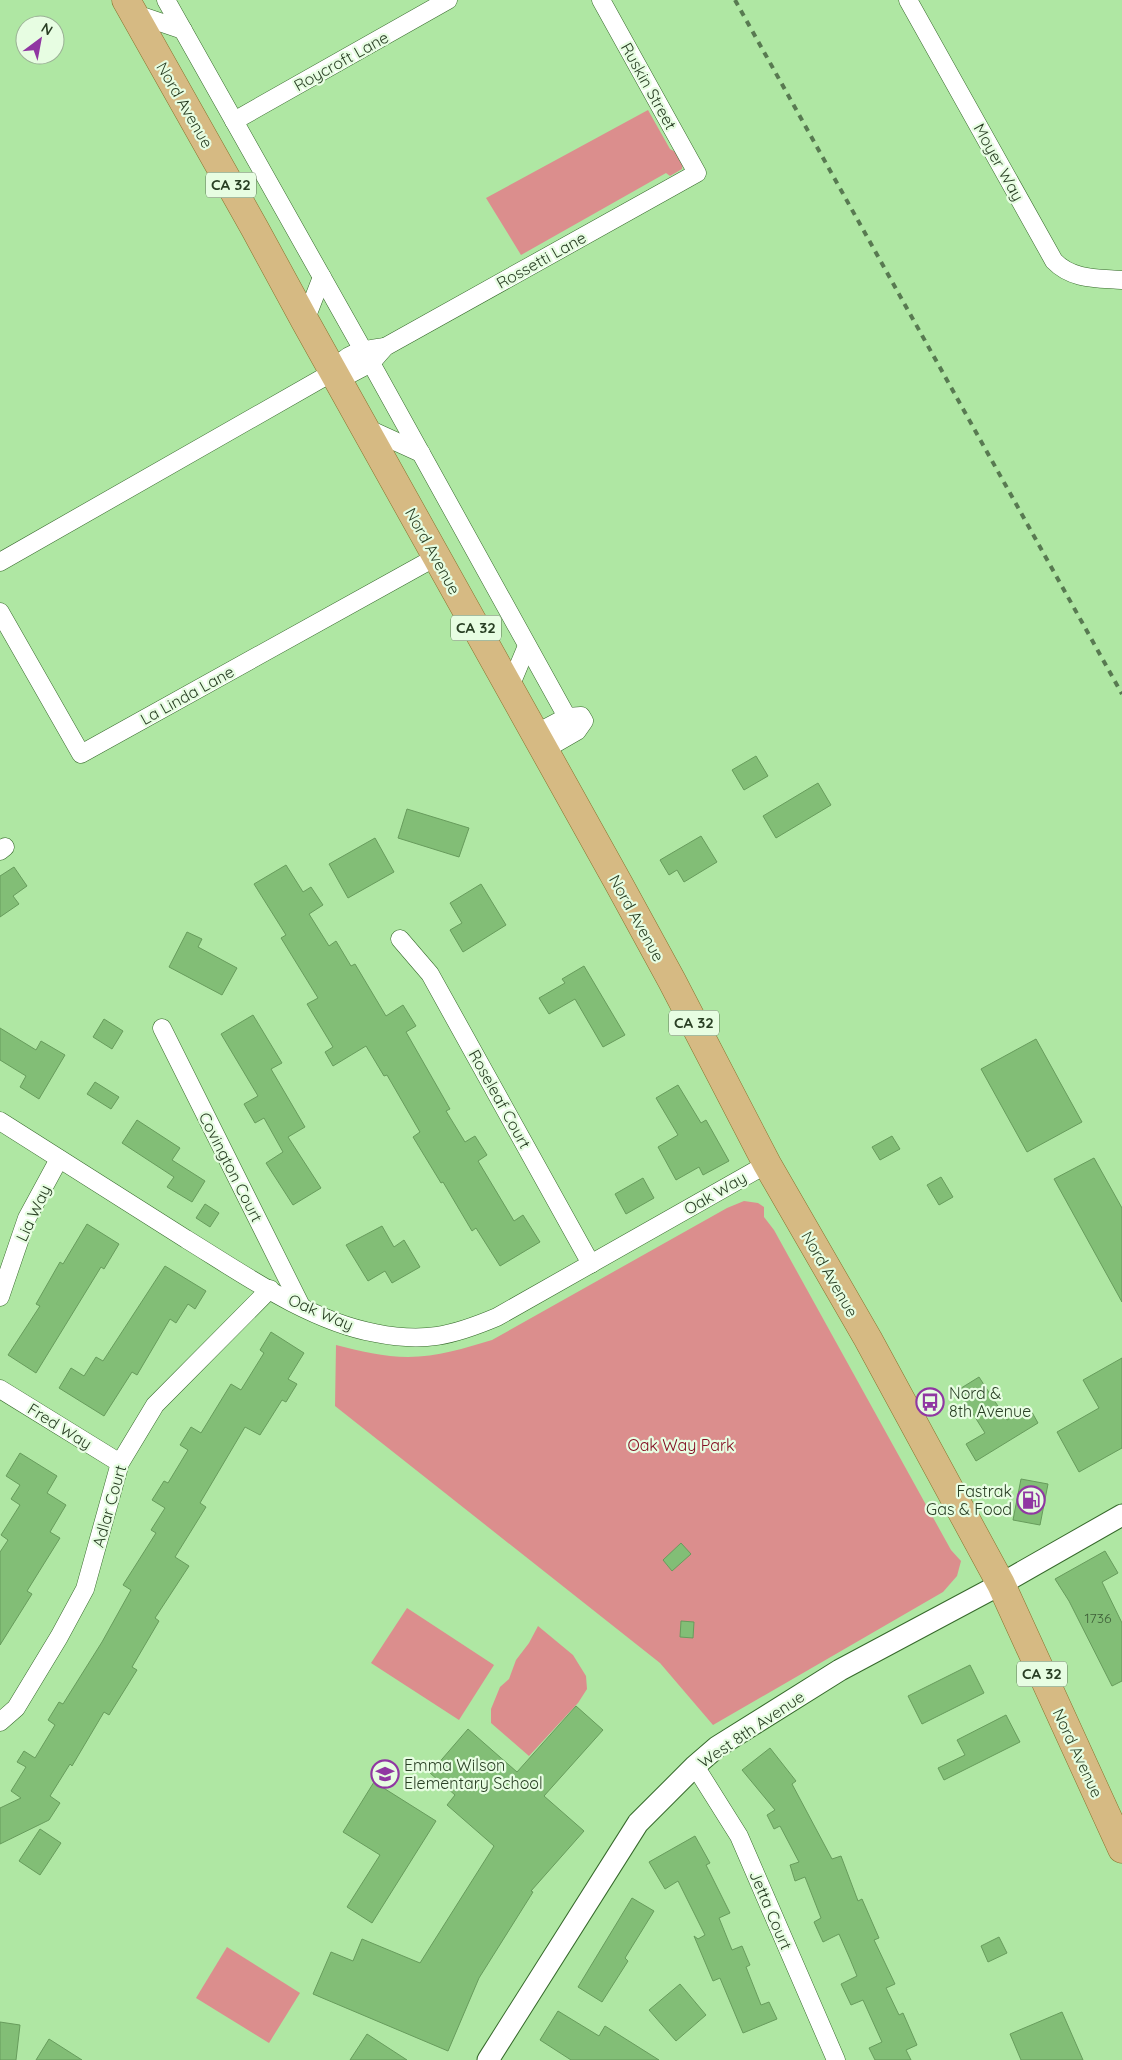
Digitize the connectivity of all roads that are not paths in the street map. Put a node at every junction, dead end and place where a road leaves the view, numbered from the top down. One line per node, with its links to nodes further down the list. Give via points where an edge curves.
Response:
1 (166, 0): 6 (street)
2 (448, 0): 7 (street, Roycroft Lane)
3 (601, 0): 8 (street, Ruskin Street)
4 (908, 0): 10 (street, Moyer Way, via 1054,261 1078,276)
5 (129, 7): 6 (street); 11 (main road, Nord Avenue / CA 32)
6 (183, 30): 7 (street)
7 (234, 121): 9 (street)
8 (697, 172): 12 (street, Rossetti Lane)
9 (322, 277): 11 (street); 12 (street)
10 (1122, 280)
11 (305, 321): 13 (main road, Nord Avenue / CA 32)
12 (367, 356): 13 (street, Rossetti Lane, via 350,374); 15 (street)
13 (333, 372): 14 (main road, Nord Avenue / CA 32); 17 (street)
14 (363, 427): 15 (street); 16 (main road, Nord Avenue / CA 32)
15 (421, 453): 19 (street)
16 (436, 557): 18 (street, La Linda Lane, via 81,754); 20 (main road, Nord Avenue / CA 32)
17 (0, 562)
18 (0, 612)
19 (527, 646): 20 (street); 21 (street, via 577,718 577,731)
20 (510, 689): 21 (main road, Nord Avenue / CA 32)
21 (539, 742): 26 (main road, Nord Avenue / CA 32, via 672,981)
22 (400, 939): 27 (street, Roseleaf Court, via 430,974)
23 (162, 1028): 30 (street, Covington Court)
24 (0, 1121): 25 (street, Oak Way)
25 (59, 1159): 28 (street, Oak Way); 29 (street, Lia Way, via 27,1218)
26 (767, 1164): 27 (street, Oak Way); 34 (main road, Nord Avenue / CA 32, via 868,1339)
27 (591, 1264): 30 (street, Oak Way, via 497,1318 444,1336 375,1333 337,1322)
28 (270, 1289): 30 (street, Oak Way); 32 (street, Adlar Court, via 155,1405)
29 (0, 1297)
30 (301, 1306)
31 (0, 1389): 32 (street, Fred Way)
32 (120, 1463): 35 (street, Adlar Court, via 85,1589 16,1708)
33 (1122, 1515): 34 (street, West 8th Avenue)
34 (1001, 1584): 36 (street, West 8th Avenue, via 840,1670 717,1747); 37 (main road, Nord Avenue / CA 32)
35 (0, 1722)
36 (695, 1766): 38 (street, West 8th Avenue, via 638,1823); 39 (street, Jetta Court, via 739,1836)
37 (1122, 1849)
38 (491, 2059)
39 (836, 2060)

